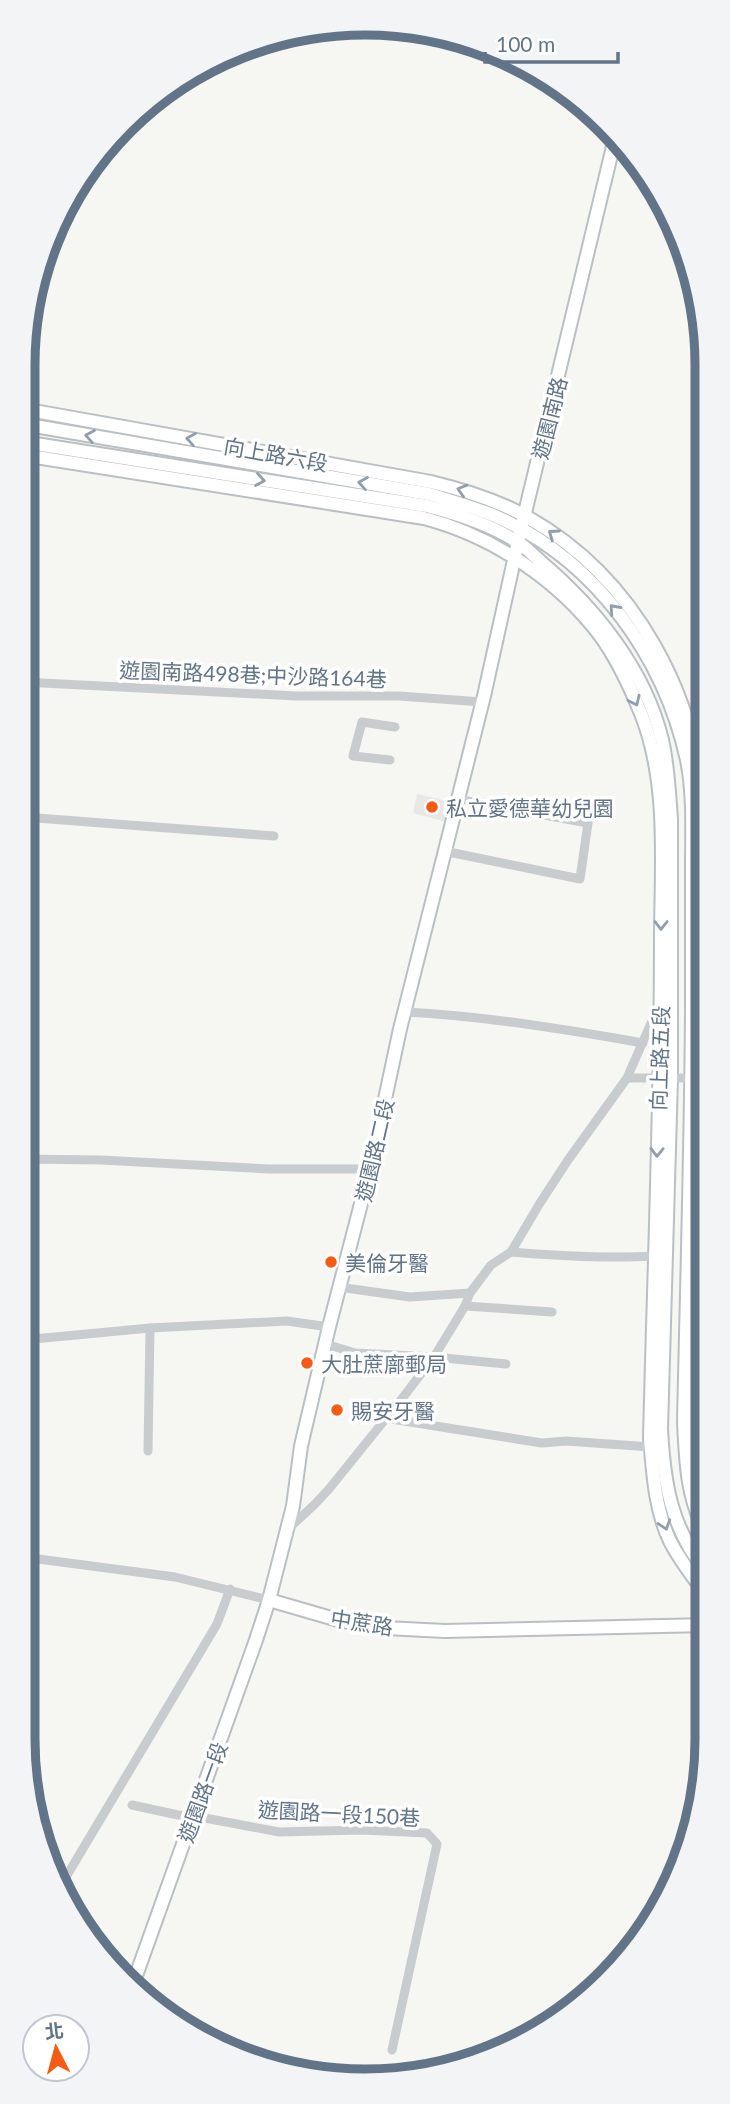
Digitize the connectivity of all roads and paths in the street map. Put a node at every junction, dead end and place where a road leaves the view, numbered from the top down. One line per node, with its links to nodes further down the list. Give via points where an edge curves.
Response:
1 (613, 147): 6 (main road, 遊園南路)
2 (35, 411): 6 (main road, 向上路六段, one-way to 2, via 467,491 431,482)
3 (35, 426): 7 (main road, 向上路六段, one-way to 3, via 496,516 429,494)
4 (35, 444): 7 (main road, 向上路六段, one-way to 7, via 427,506)
5 (35, 456): 8 (main road, 向上路六段, via 424,518 446,523)
6 (525, 516): 7 (main road, 遊園南路); 12 (main road, 向上路五段, one-way to 6, via 669,672 621,594 586,559)
7 (520, 536): 8 (main road, 遊園南路); 18 (main road, 向上路五段, one-way to 7, via 687,762 671,705 643,648 620,615 577,569 545,544); 19 (main road, 向上路五段, via 596,616 629,662 662,739 673,886)
8 (515, 556): 10 (main road, 遊園南路); 19 (main road, 向上路五段, one-way to 19, via 593,626 642,716 656,769 661,816)
9 (35, 683): 10 (street, 遊園南路498巷;中沙路164巷)
10 (482, 702): 14 (main road, 遊園路二段)
11 (395, 727): 13 (street, via 362,722 353,756)
12 (695, 749)
13 (390, 760)
14 (457, 799): 17 (main road, 遊園路二段); 17 (street, via 589,824 580,879)
15 (35, 818): 16 (street)
16 (274, 836)
17 (444, 852): 21 (main road, 遊園路二段)
18 (695, 885)
19 (667, 1000): 20 (main road); 22 (street); 24 (main road, 向上路五段)
20 (695, 1000)
21 (405, 1012): 22 (street); 28 (main road, 遊園路二段)
22 (643, 1043): 23 (street)
23 (627, 1078): 24 (street); 29 (street)
24 (665, 1078): 25 (street); 30 (main road, 向上路五段, one-way to 30); 46 (main road, 向上路五段, via 663,1471 674,1516)
25 (695, 1078)
26 (695, 1107): 44 (main road, 向上路五段, via 684,1422 686,1469)
27 (35, 1159): 28 (street)
28 (370, 1168): 31 (main road, 遊園路二段)
29 (511, 1252): 30 (street); 32 (street, via 491,1265)
30 (654, 1256): 42 (main road, 向上路五段)
31 (338, 1287): 32 (street, via 410,1297); 35 (main road, 遊園路二段)
32 (470, 1293): 33 (street)
33 (465, 1307): 34 (street); 39 (street)
34 (552, 1312)
35 (329, 1327): 36 (street, via 287,1321); 38 (main road, 遊園路二段)
36 (150, 1328): 37 (street); 43 (street)
37 (35, 1339)
38 (326, 1344): 39 (street, via 355,1353); 45 (main road, 遊園路二段)
39 (434, 1357): 40 (street); 41 (street)
40 (506, 1364)
41 (385, 1418): 42 (street, via 542,1443); 45 (street, via 329,1489)
42 (651, 1447): 48 (main road, 向上路五段, one-way to 48, via 657,1494 670,1540)
43 (148, 1451)
44 (695, 1509)
45 (286, 1530): 50 (main road, 遊園路二段)
46 (695, 1558)
47 (35, 1559): 49 (street, 中蔗路)
48 (695, 1578)
49 (230, 1589): 50 (street, 中蔗路); 54 (street, via 216,1624)
50 (269, 1600): 51 (main road, 中蔗路, via 385,1628 445,1631); 53 (main road, 遊園路一段)
51 (695, 1624)
52 (132, 1805): 53 (street)
53 (194, 1816): 55 (main road, 遊園路一段); 56 (street, 遊園路一段150巷, via 279,1832 427,1833 438,1844)
54 (66, 1878)
55 (136, 1976)
56 (392, 2050)

